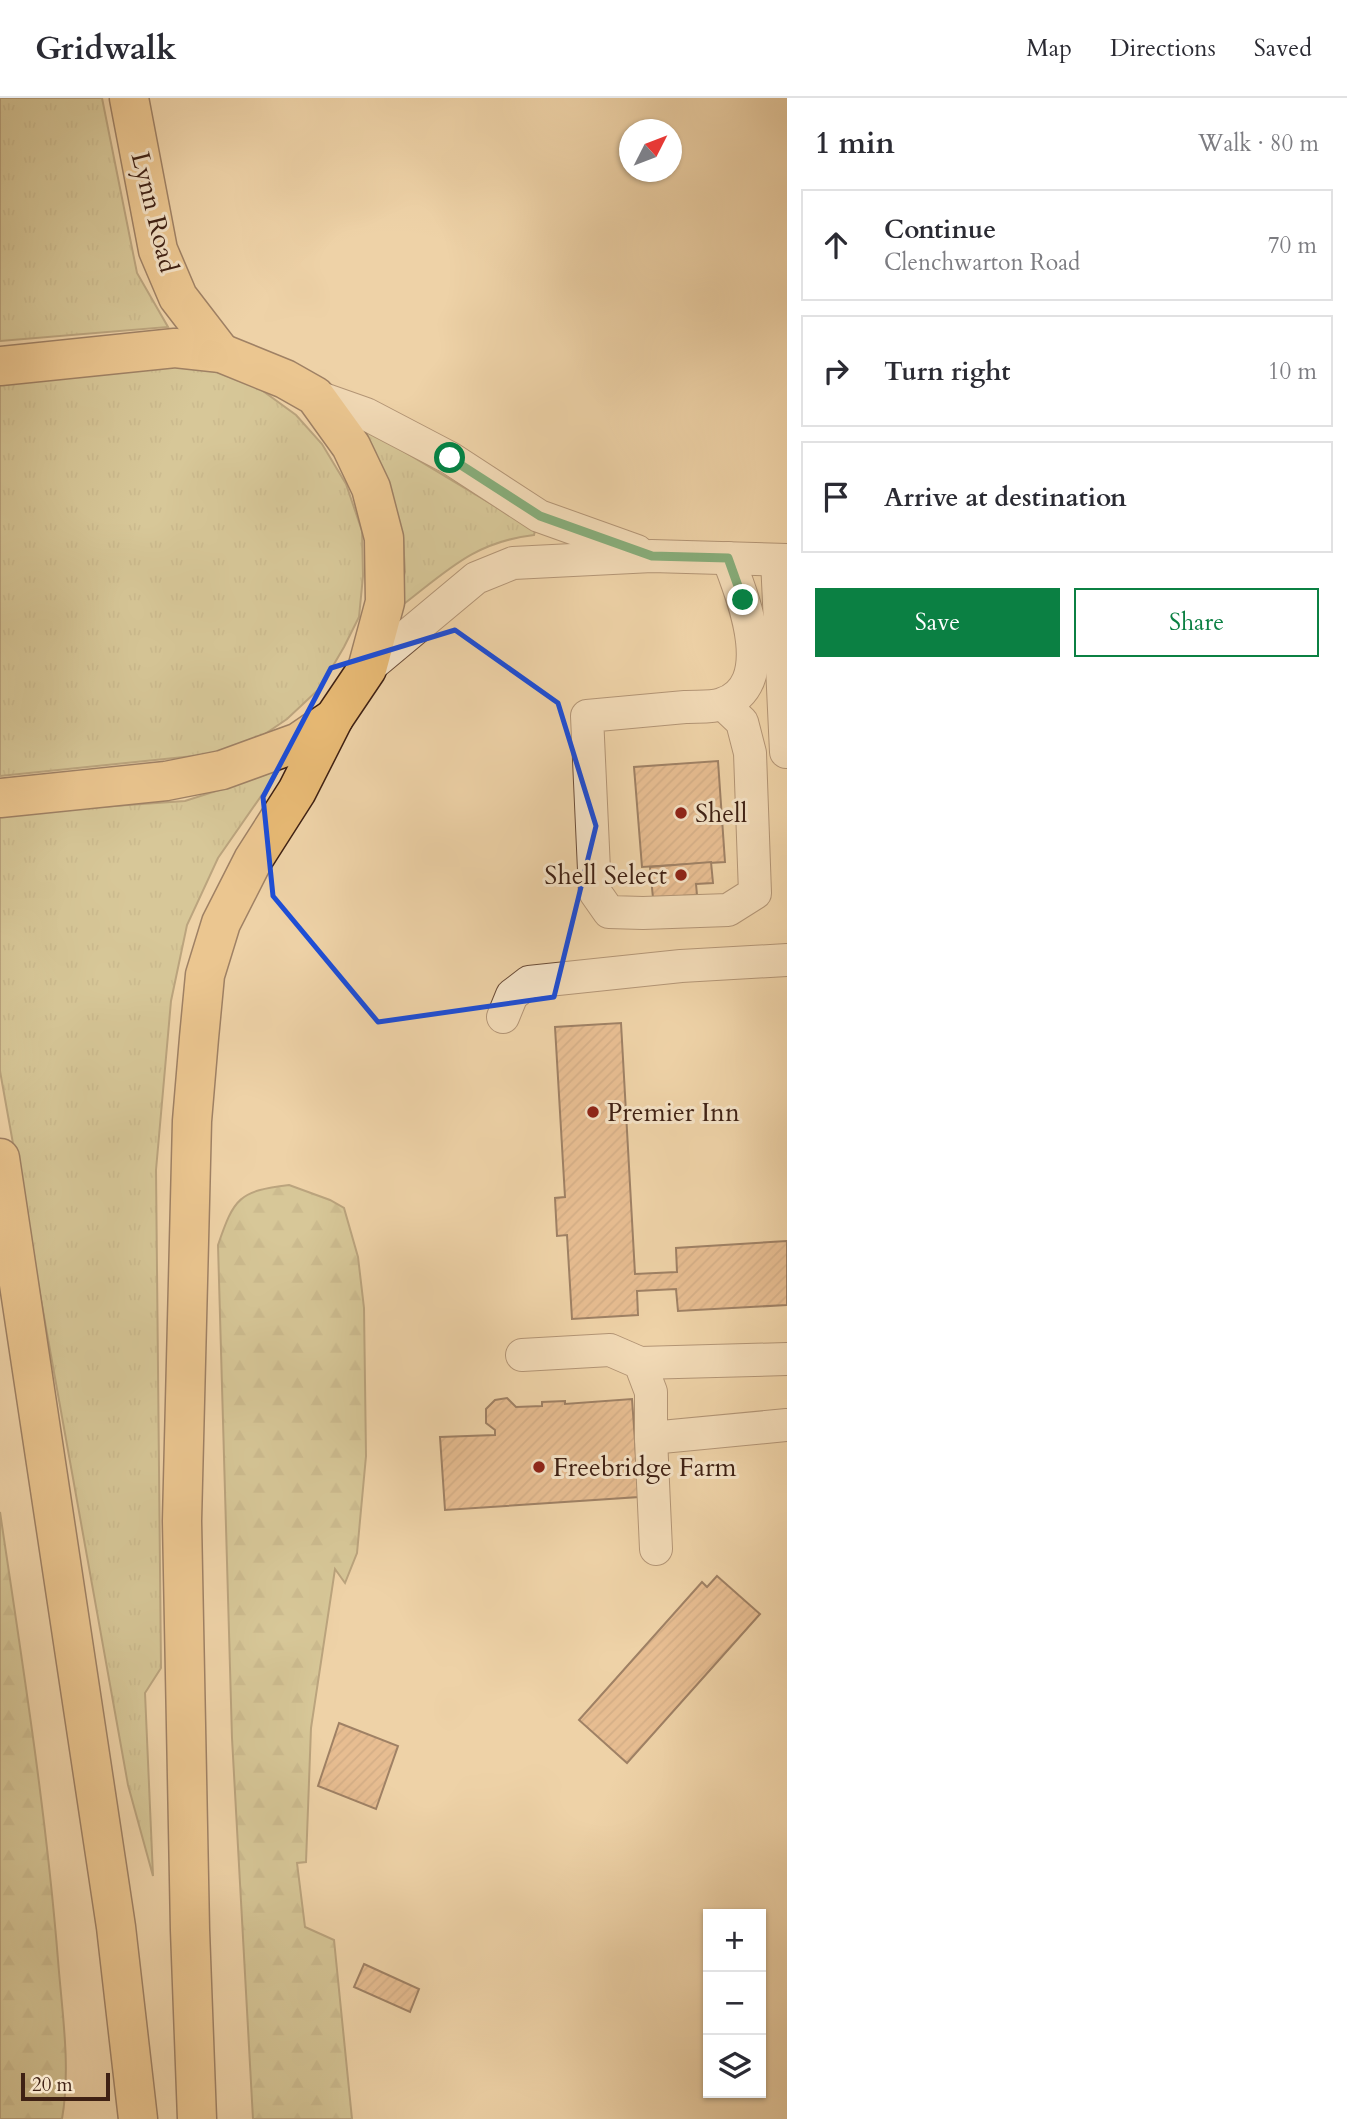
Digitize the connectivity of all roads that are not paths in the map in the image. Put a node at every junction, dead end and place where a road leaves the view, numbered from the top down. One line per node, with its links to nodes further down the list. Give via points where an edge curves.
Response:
1 (129, 98): 2 (highway, Lynn Road, via 158,250 178,297)
2 (221, 353): 3 (highway, via 175,348); 4 (highway)
3 (0, 366)
4 (315, 396): 5 (street, via 366,414 450,458 540,516); 8 (highway, via 351,446 371,488 384,538 385,602)
5 (652, 556): 6 (street); 8 (street, via 513,563 476,578)
6 (728, 558): 7 (street); 9 (street, via 753,638 752,669 742,691)
7 (782, 560): 11 (street)
8 (367, 669): 10 (highway)
9 (723, 704): 12 (street, via 742,722); 12 (street, via 587,716 595,892 609,912 728,910 755,893)
10 (334, 718): 13 (highway, via 299,742 222,770 166,781); 24 (highway, via 220,923 205,975 192,1121 182,1521)
11 (786, 752): 12 (street)
12 (750, 753)
13 (0, 798)
14 (787, 960): 15 (street, via 529,982 512,995)
15 (503, 1017)
16 (0, 1158): 23 (highway, via 114,1913)
17 (522, 1355): 19 (street, via 610,1350)
18 (787, 1359): 19 (street)
19 (640, 1363): 21 (street, via 651,1392)
20 (787, 1425): 21 (street)
21 (651, 1437): 22 (street)
22 (656, 1549)
23 (138, 2119)
24 (197, 2119)

